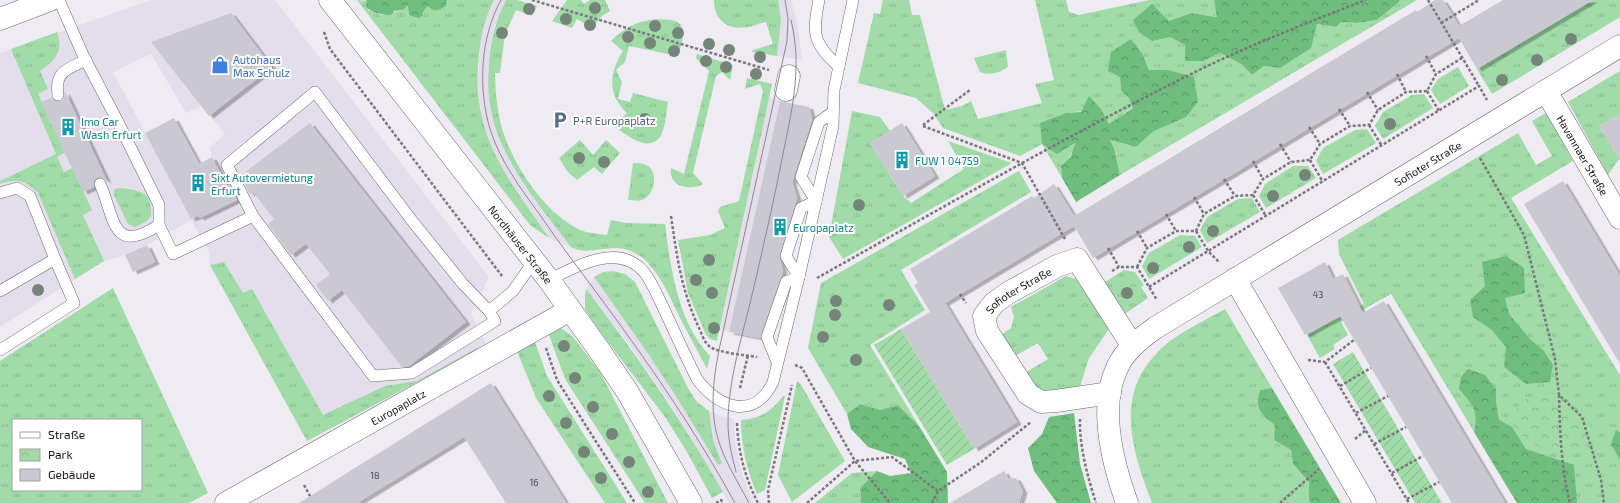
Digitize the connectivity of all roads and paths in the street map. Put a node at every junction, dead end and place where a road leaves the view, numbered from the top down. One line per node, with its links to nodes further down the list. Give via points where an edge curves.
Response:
1 (50, 0): 10 (street)
2 (59, 0): 16 (lane)
3 (330, 0): 67 (street, Nordhäuser Straße)
4 (532, 0): 17 (path)
5 (819, 0): 18 (lane, via 815,22 818,43)
6 (853, 0): 18 (lane)
7 (1366, 0): 43 (path, via 1204,68)
8 (1428, 0): 11 (path)
9 (1479, 0): 11 (path)
10 (0, 19)
11 (1441, 23): 15 (path)
12 (323, 30): 76 (path, via 330,49)
13 (1620, 46): 26 (street, Sofioter Straße)
14 (1426, 56): 20 (path)
15 (1462, 58): 20 (path); 21 (path)
16 (86, 60): 27 (lane, via 65,70 58,77); 58 (lane, via 159,205)
17 (750, 64)
18 (839, 67): 31 (lane)
19 (1396, 74): 25 (path)
20 (1436, 74): 23 (path)
21 (1479, 86): 30 (path); 32 (path)
22 (970, 90): 43 (path, via 923,126)
23 (1427, 91): 25 (path); 30 (path)
24 (1367, 92): 29 (path)
25 (1406, 92): 29 (path)
26 (1546, 92): 32 (street, Sofioter Straße); 57 (street, Havannaer Straße)
27 (58, 95)
28 (1339, 109): 34 (path)
29 (1378, 110): 33 (path)
30 (1439, 111): 39 (path)
31 (833, 112): 52 (lane, via 833,126); 52 (lane, via 819,122 801,177)
32 (1499, 120): 36 (street, Sofioter Straße)
33 (1369, 124): 34 (path); 39 (path)
34 (1350, 126): 38 (path)
35 (1309, 127): 38 (path)
36 (1469, 138): 72 (street, Sofioter Straße); 88 (path, via 1524,235 1554,360)
37 (1280, 144): 42 (path)
38 (1320, 144): 40 (path)
39 (1382, 146): 46 (path)
40 (1310, 160): 42 (path); 46 (path)
41 (1253, 161): 45 (path)
42 (1290, 162): 45 (path)
43 (1022, 163): 66 (path); 71 (path)
44 (1224, 179): 50 (path)
45 (1263, 179): 49 (path)
46 (1323, 182): 56 (path)
47 (100, 184): 58 (lane, via 118,231 132,236 150,231)
48 (0, 193): 65 (lane, via 17,188 30,196)
49 (1254, 194): 50 (path); 56 (path)
50 (1235, 196): 54 (path)
51 (1194, 197): 54 (path)
52 (816, 201): 70 (lane); 70 (lane, via 801,208 786,256)
53 (1166, 214): 60 (path)
54 (1204, 214): 61 (path)
55 (253, 216): 58 (lane, via 173,254); 78 (lane, via 373,376 412,374 495,321); 78 (lane, via 227,165 315,92 418,228 463,284)
56 (1266, 216): 64 (path)
57 (1620, 218)
58 (159, 225)
59 (1137, 231): 63 (path)
60 (1176, 231): 61 (path); 63 (path)
61 (1196, 231): 64 (path)
62 (1108, 248): 69 (path)
63 (1147, 248): 68 (path)
64 (1208, 251): 68 (path, via 1149,287)
65 (55, 259): 75 (lane); 82 (lane, via 74,303)
66 (1077, 259): 74 (street); 90 (street, Sofioter Straße, via 1057,266 1008,293 994,303 984,316 991,337 1028,394 1041,402)
67 (534, 261): 73 (street, Nordhäuser Straße); 76 (lane)
68 (1137, 266): 69 (path)
69 (1120, 267): 74 (path)
70 (799, 277): 84 (lane); 84 (lane, via 786,282 767,337)
71 (815, 279)
72 (1235, 279): 81 (street, Sofioter Straße, via 1155,328); 111 (street)
73 (549, 280): 77 (street, Nordhäuser Straße); 91 (lane, via 576,266 604,259 622,259 637,266 644,272 654,290 705,391)
74 (1093, 284): 81 (street)
75 (0, 291)
76 (513, 291): 78 (lane)
77 (570, 310): 79 (street, Europaplatz); 103 (street, Nordhäuser Straße, via 627,391)
78 (489, 311)
79 (538, 328): 101 (street, Europaplatz); 102 (path, via 557,380)
80 (1354, 340): 86 (path, via 1325,362)
81 (1132, 346): 87 (street, Sofioter Straße, via 1117,368)
82 (0, 350)
83 (748, 355): 91 (path)
84 (777, 362): 91 (lane, via 773,382 761,400 753,405)
85 (1371, 368): 86 (path)
86 (1340, 386): 92 (path)
87 (1110, 393): 90 (street, Sofioter Straße); 110 (street, Sofioter Straße, via 1109,440 1118,479)
88 (1559, 395): 113 (path, via 1565,482); 114 (path, via 1582,417 1601,480)
89 (1388, 396): 92 (path)
90 (1056, 401): 99 (path, via 980,463)
91 (737, 407): 106 (path, via 741,459 745,475)
92 (1356, 413): 94 (path)
93 (1406, 427): 94 (path)
94 (1374, 444): 97 (path)
95 (1424, 456): 97 (path)
96 (856, 461): 99 (path, via 892,457); 107 (path); 108 (path)
97 (1392, 473): 100 (path)
98 (1439, 482): 100 (path)
99 (938, 490): 109 (path)
100 (1407, 499): 112 (path)
101 (226, 503)
102 (636, 503)
103 (691, 503)
104 (716, 503): 105 (path, via 721,500)
105 (722, 503)
106 (758, 503)
107 (807, 503)
108 (890, 503)
109 (932, 503)
110 (1127, 503)
111 (1365, 503)
112 (1409, 503)
113 (1570, 503)
114 (1604, 503)

